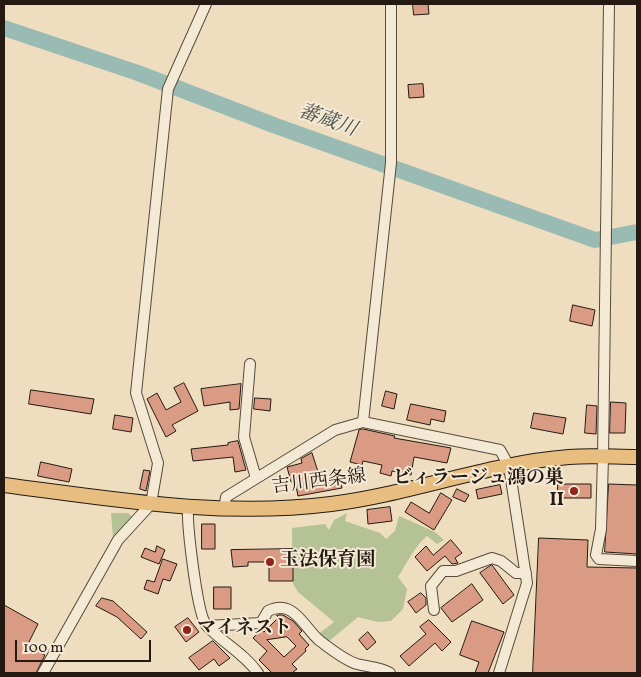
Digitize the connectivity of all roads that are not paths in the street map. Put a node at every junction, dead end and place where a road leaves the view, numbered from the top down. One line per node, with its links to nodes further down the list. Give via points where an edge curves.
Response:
1 (206, 4): 11 (street, via 169,85 136,394 158,463)
2 (390, 4): 5 (street, via 391,167)
3 (609, 4): 6 (street)
4 (250, 364): 9 (street, via 244,438)
5 (363, 422): 8 (street, via 500,450); 9 (street, via 335,430)
6 (604, 457): 7 (main road, 吉川西条線); 8 (main road, 吉川西条線, via 570,457); 14 (street, via 601,528 596,555 599,559)
7 (637, 457)
8 (509, 466): 13 (main road, 吉川西条線, via 332,504); 15 (street)
9 (256, 478): 13 (street, via 226,497)
10 (4, 485): 11 (main road, 吉川西条線)
11 (151, 504): 12 (main road, 吉川西条線); 18 (street, via 118,540)
12 (188, 508): 13 (main road, 吉川西条線); 17 (street, via 200,612)
13 (224, 510)
14 (637, 561)
15 (526, 573): 16 (street, via 516,573 501,560 492,558 456,571 443,571 431,586); 21 (street, via 527,583)
16 (434, 610)
17 (207, 626): 19 (street, via 239,651); 20 (street, via 261,623 268,612 282,607 293,611 330,649 355,663)
18 (43, 673)
19 (258, 673)
20 (390, 673)
21 (499, 673)

